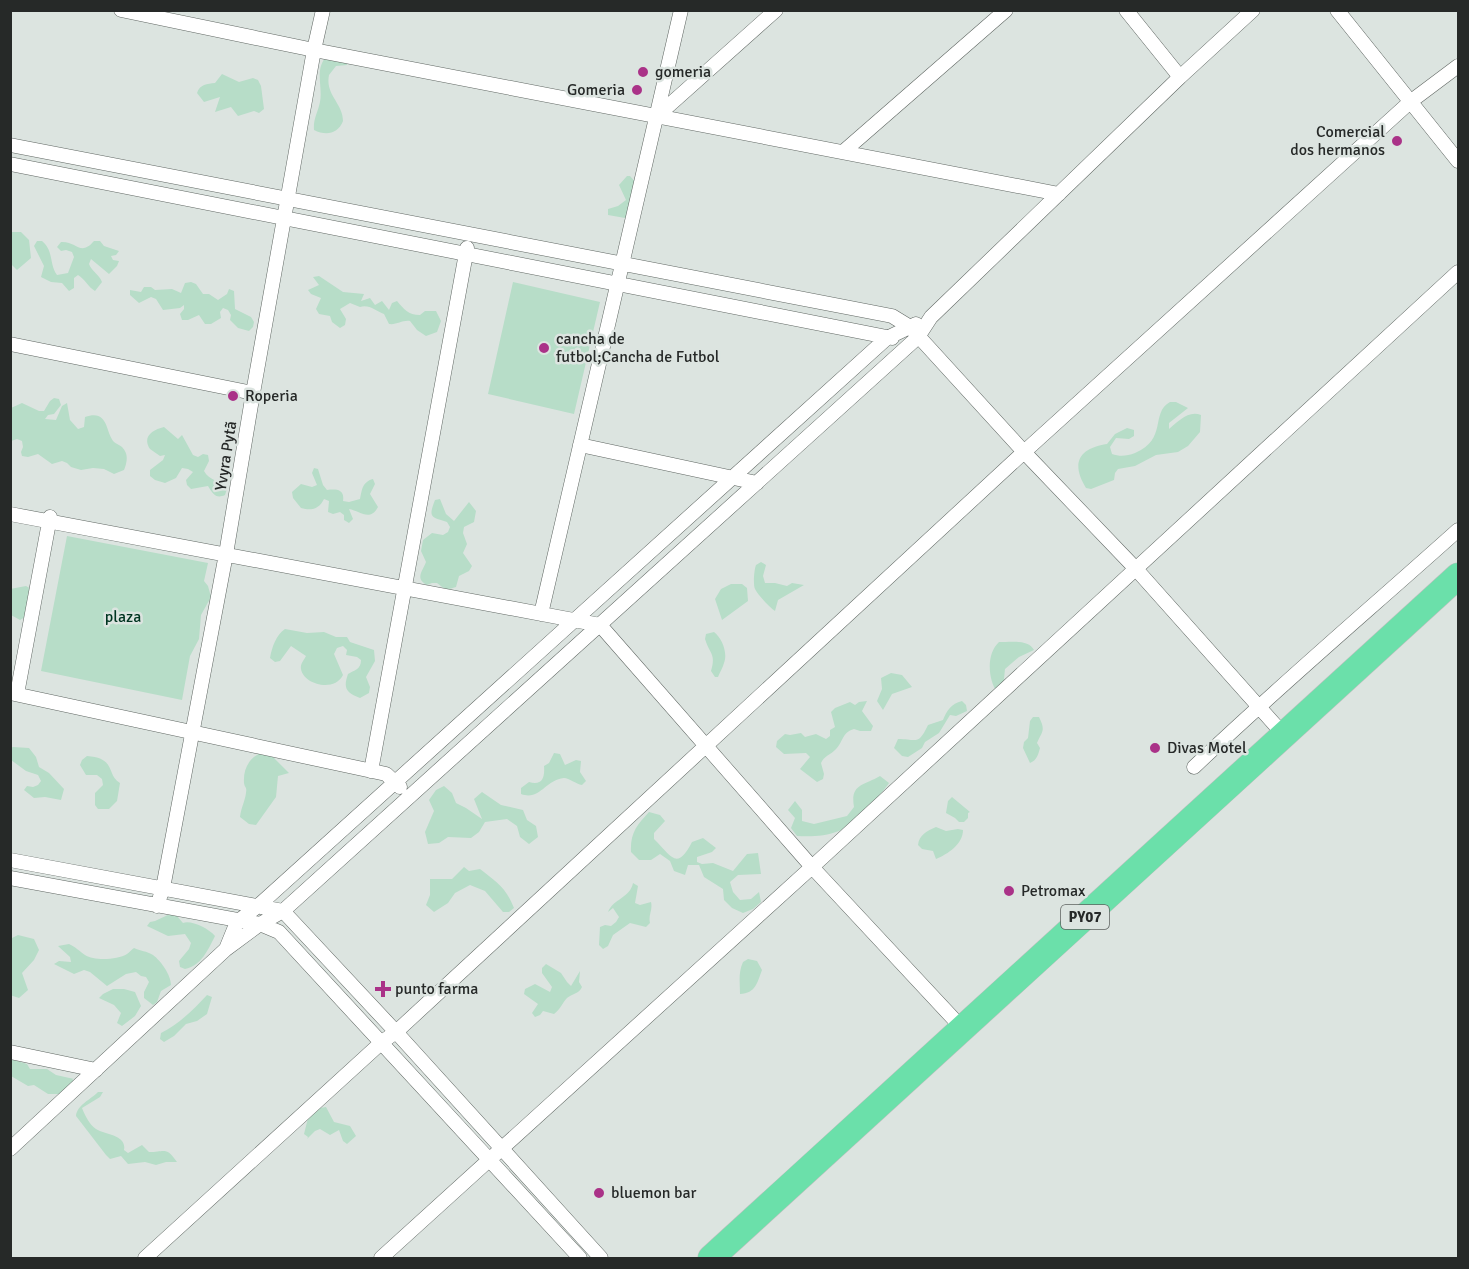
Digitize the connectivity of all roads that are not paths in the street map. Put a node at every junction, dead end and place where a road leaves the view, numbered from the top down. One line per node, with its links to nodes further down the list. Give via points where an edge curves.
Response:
1 (121, 10): 9 (street)
2 (323, 10): 9 (street, Yvyra Pytã)
3 (681, 10): 13 (street)
4 (776, 10): 13 (street)
5 (1006, 10): 15 (street)
6 (1126, 10): 11 (street)
7 (1252, 10): 11 (street)
8 (1337, 10): 12 (street)
9 (314, 50): 13 (street); 19 (street, Yvyra Pytã)
10 (1458, 66): 12 (street)
11 (1180, 77): 18 (street)
12 (1410, 102): 16 (street); 31 (street)
13 (656, 117): 15 (street); 23 (street)
14 (10, 145): 19 (street)
15 (843, 152): 18 (street)
16 (1458, 161)
17 (10, 164): 20 (street)
18 (1059, 194): 26 (street)
19 (288, 199): 20 (street, Yvyra Pytã); 21 (street)
20 (284, 220): 22 (street); 29 (street, Yvyra Pytã)
21 (469, 234): 22 (street); 23 (street)
22 (466, 255): 25 (street); 40 (street)
23 (622, 264): 25 (street); 26 (street, via 892,316)
24 (1458, 272): 38 (street)
25 (618, 284): 27 (street); 30 (street)
26 (914, 332): 27 (street); 31 (street); 33 (street)
27 (887, 338): 32 (street)
28 (10, 344): 29 (street)
29 (253, 393): 37 (street, Yvyra Pytã)
30 (580, 445): 32 (street); 41 (street)
31 (1024, 452): 38 (street); 48 (street)
32 (730, 478): 33 (street); 42 (street)
33 (757, 483): 43 (street)
34 (10, 514): 35 (street)
35 (50, 519): 37 (street); 44 (street)
36 (1458, 530): 45 (street)
37 (226, 555): 40 (street); 46 (street, Yvyra Pytã)
38 (1136, 569): 45 (street); 54 (street)
39 (1458, 576): 47 (highway, PY07)
40 (405, 588): 41 (street); 50 (street)
41 (541, 614): 42 (street)
42 (573, 620): 43 (street); 51 (street)
43 (600, 625): 48 (street); 52 (street)
44 (14, 694): 46 (street)
45 (1257, 706): 47 (street); 49 (street)
46 (192, 732): 50 (street); 56 (street, Yvyra Pytã)
47 (1284, 735): 63 (highway, PY07)
48 (707, 744): 54 (street); 64 (street)
49 (1194, 767)
50 (371, 771): 51 (street, via 386,774)
51 (394, 782): 52 (street); 58 (street)
52 (410, 796): 59 (street)
53 (10, 860): 56 (street)
54 (812, 867): 63 (street); 69 (street)
55 (10, 878): 57 (street)
56 (163, 888): 57 (street, Yvyra Pytã); 58 (street)
57 (157, 906): 60 (street)
58 (258, 906): 59 (street); 60 (street)
59 (283, 911): 61 (street); 64 (street)
60 (237, 922): 61 (street); 62 (street)
61 (260, 924): 62 (street); 65 (street, via 279,932)
62 (225, 950): 67 (street)
63 (963, 1029): 75 (highway, PY07)
64 (396, 1032): 65 (street); 69 (street)
65 (382, 1042): 70 (street); 71 (street)
66 (10, 1052): 67 (street)
67 (96, 1070): 68 (street)
68 (10, 1149)
69 (501, 1149): 70 (street); 74 (street)
70 (489, 1160): 72 (street); 73 (street)
71 (145, 1258)
72 (381, 1258)
73 (580, 1258)
74 (601, 1258)
75 (711, 1258)

